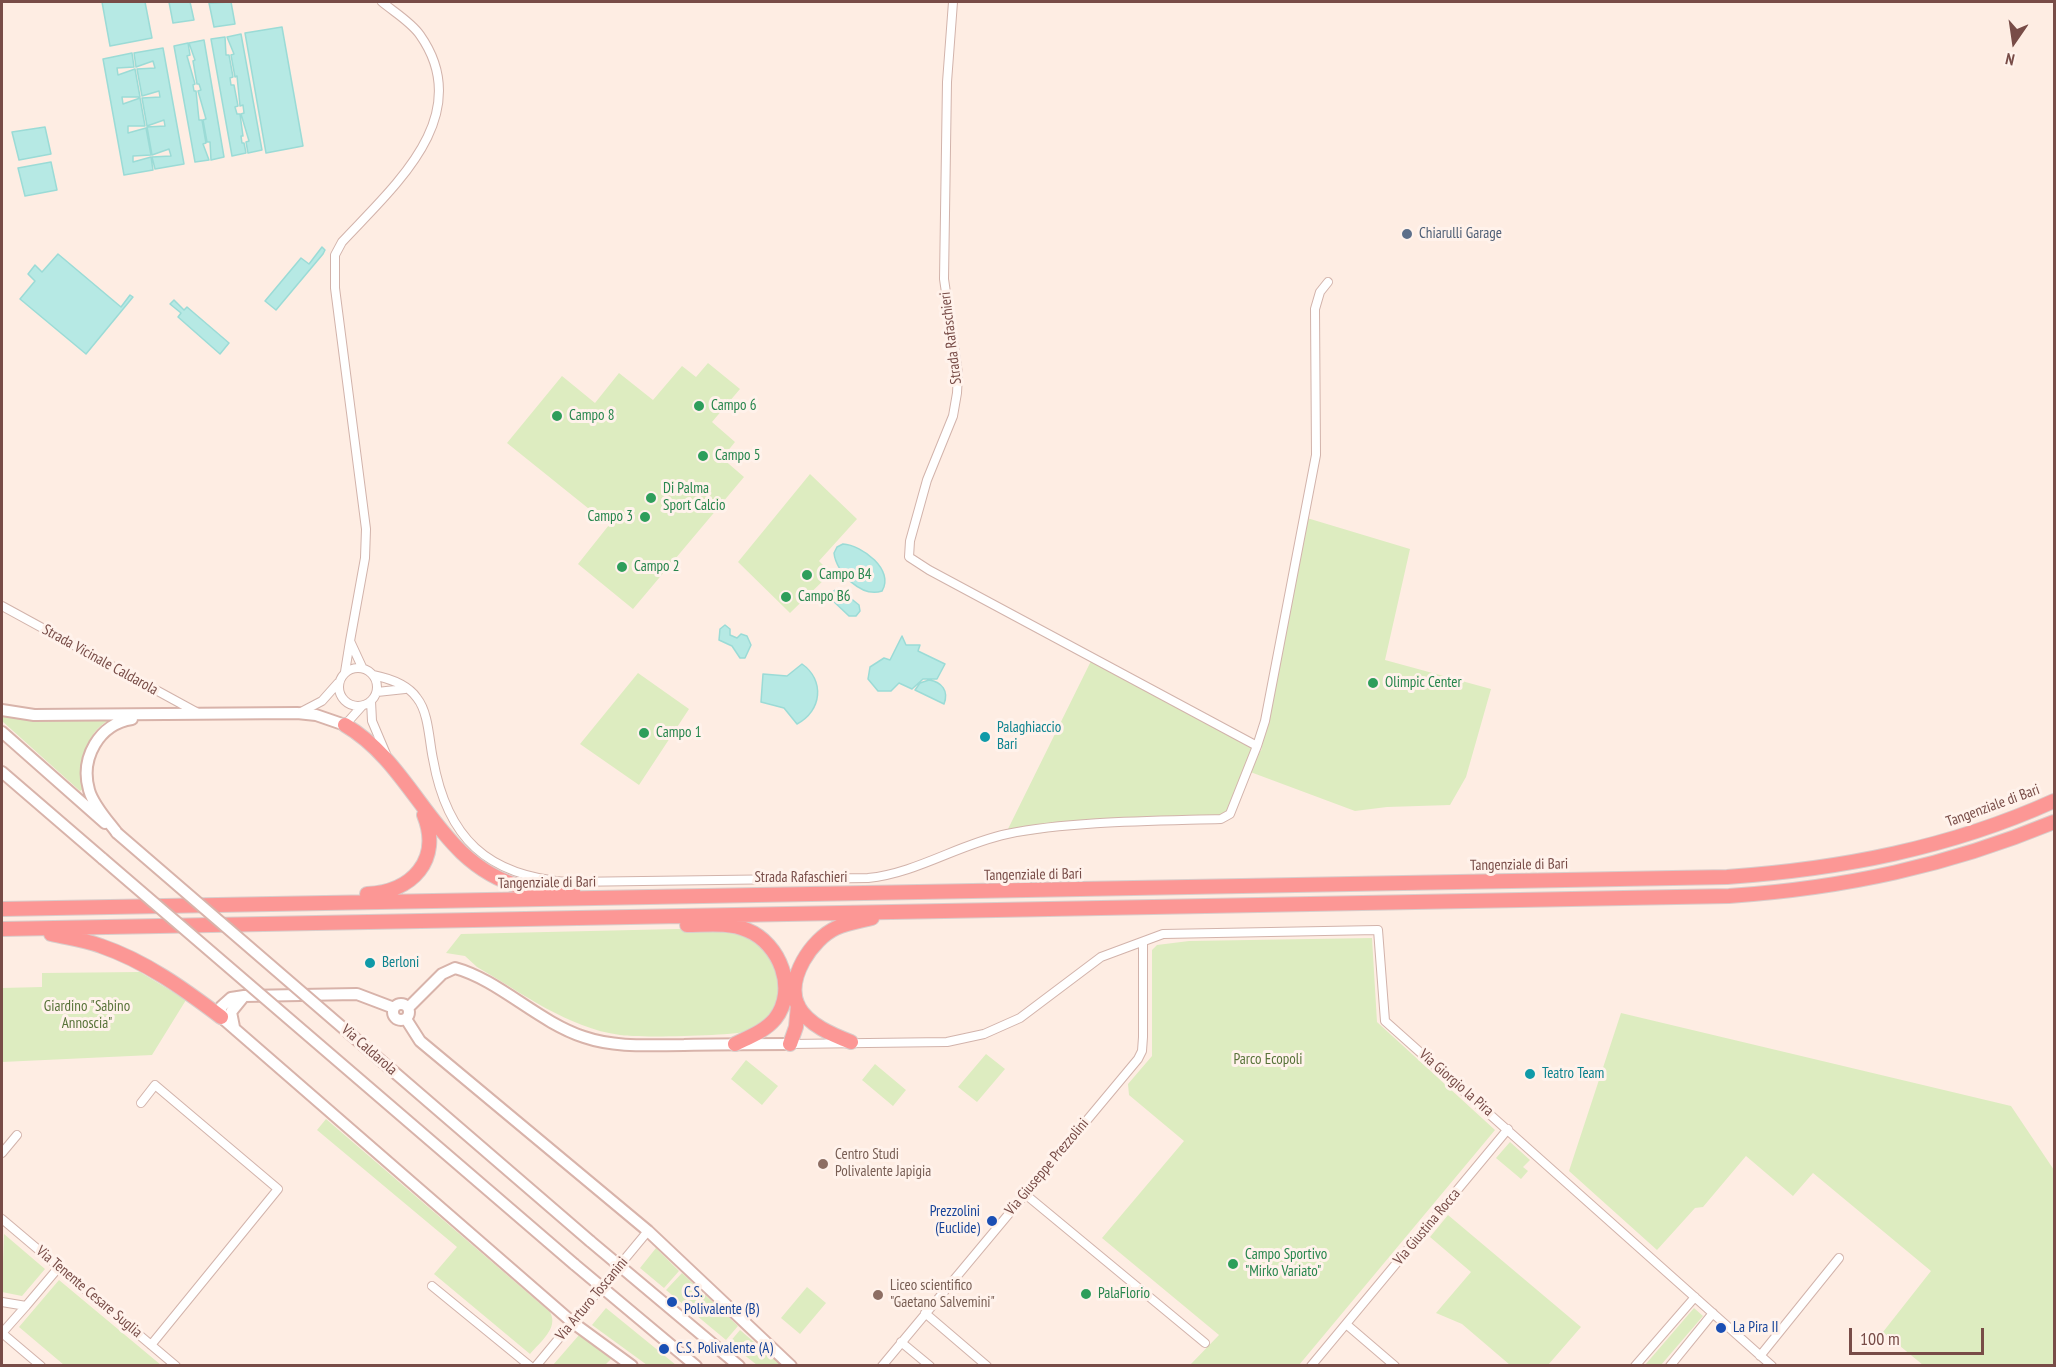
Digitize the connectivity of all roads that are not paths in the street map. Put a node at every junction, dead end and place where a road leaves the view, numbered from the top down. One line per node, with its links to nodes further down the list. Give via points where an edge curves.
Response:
1 (382, 2): 5 (street, via 419,34 436,75 440,107 427,140 408,170 342,242 335,255 335,288 366,529)
2 (953, 2): 21 (street, Strada Rafaschieri, via 947,82 944,279 958,374 957,393 953,416 927,480 909,557)
3 (1328, 282): 21 (street, Strada Rafaschieri, via 1315,309 1317,431 1313,475)
4 (2, 606): 18 (street, Strada Vicinale Caldarola)
5 (350, 641): 6 (street); 7 (street)
6 (362, 667): 7 (street); 8 (street)
7 (345, 672): 9 (street)
8 (374, 675): 10 (street); 11 (street)
9 (339, 682): 12 (street, via 339,692); 16 (street, via 322,701)
10 (408, 689): 11 (street); 21 (street, Strada Rafaschieri, via 421,706 439,792 460,832 491,859 517,873 568,882 884,876 1007,834 1221,819 1230,814)
11 (377, 692): 13 (street)
12 (345, 701): 14 (street); 19 (street)
13 (371, 701): 14 (street); 22 (street, via 372,721)
14 (362, 706): 19 (street)
15 (2, 710): 17 (street, via 34,715)
16 (297, 713): 18 (street); 19 (street)
17 (164, 714): 18 (street); 27 (street, via 121,721 101,736 88,758 89,792)
18 (199, 714)
19 (345, 725): 22 (highway, via 373,744)
20 (2, 732): 27 (street, Via Caldarola)
21 (1257, 746)
22 (390, 764): 25 (highway)
23 (2, 772): 56 (street, Via Caldarola, bridge)
24 (2055, 801): 28 (highway, Tangenziale di Bari, via 1919,849 1826,868 1727,877)
25 (420, 804): 28 (highway, via 467,859 497,877 524,888); 29 (highway, via 429,851 408,882 393,891 323,895)
26 (2055, 822): 31 (highway, via 1923,867 1828,887 1778,892)
27 (117, 833): 53 (street, Via Caldarola, bridge)
28 (622, 899): 29 (highway, Tangenziale di Bari)
29 (308, 902): 30 (highway, Tangenziale di Bari)
30 (2, 908)
31 (891, 912): 32 (highway); 37 (highway, via 835,928 819,940 805,957 798,975)
32 (622, 918): 34 (highway); 38 (highway, via 748,930 771,947 780,963 786,980)
33 (2, 929): 34 (highway)
34 (32, 929): 40 (highway, via 101,946 147,967)
35 (1143, 943): 42 (street, via 1101,957 1020,1018 984,1034 947,1042); 46 (street, Via Giorgio la Pira, via 1163,934 1378,930 1385,1021); 49 (street, Via Giuseppe Prezzolini, via 1141,1055)
36 (244, 996): 39 (street, via 357,994 394,1008 401,1004); 40 (street, via 231,998 221,1007); 41 (street, via 231,1012)
37 (798, 1005): 42 (highway, via 821,1028); 44 (highway)
38 (781, 1010): 43 (highway, via 759,1032); 44 (highway, via 782,1029)
39 (407, 1013): 43 (street, via 442,974 455,968 469,972 537,1015 603,1043); 51 (street, via 420,1041)
40 (220, 1017): 41 (street)
41 (235, 1030): 62 (street)
42 (851, 1042): 44 (street)
43 (735, 1044): 44 (street)
44 (790, 1044)
45 (141, 1103): 67 (street, via 154,1085 278,1189)
46 (1508, 1129): 57 (street, Via Giorgio la Pira); 63 (street, Via Giustina Rocca)
47 (17, 1136): 48 (street)
48 (2, 1154)
49 (1025, 1194): 60 (street, Via Giuseppe Prezzolini); 66 (street)
50 (2, 1219): 54 (street, Via Tenente Cesare Suglia)
51 (648, 1231): 53 (street, Via Arturo Toscanini); 76 (street)
52 (1839, 1258): 68 (street)
53 (620, 1265): 56 (street, Via Arturo Toscanini); 75 (street, Via Caldarola)
54 (59, 1267): 59 (street); 67 (street, Via Tenente Cesare Suglia)
55 (432, 1286): 71 (street)
56 (600, 1287): 62 (street, Via Arturo Toscanini); 74 (street, Via Caldarola)
57 (1695, 1297): 61 (street, Via Giorgio la Pira); 82 (street)
58 (2, 1302): 59 (street)
59 (26, 1306): 64 (street)
60 (925, 1313): 65 (street, Via Giuseppe Prezzolini); 79 (street)
61 (1713, 1313): 68 (street, Via Giorgio la Pira); 83 (street)
62 (572, 1322): 72 (street, Via Arturo Toscanini); 73 (street)
63 (1346, 1324): 80 (street, Via Giustina Rocca); 81 (street)
64 (2, 1333): 69 (street)
65 (901, 1342): 77 (street, Via Giuseppe Prezzolini); 78 (street)
66 (1204, 1343)
67 (152, 1345): 70 (street, Via Tenente Cesare Suglia)
68 (1760, 1356): 84 (street, Via Giorgio la Pira)
69 (42, 1365)
70 (176, 1365)
71 (530, 1365)
72 (536, 1365)
73 (632, 1365)
74 (696, 1365)
75 (739, 1365)
76 (791, 1365)
77 (882, 1365)
78 (930, 1365)
79 (987, 1365)
80 (1311, 1365)
81 (1395, 1365)
82 (1635, 1365)
83 (1670, 1365)
84 (1772, 1365)

